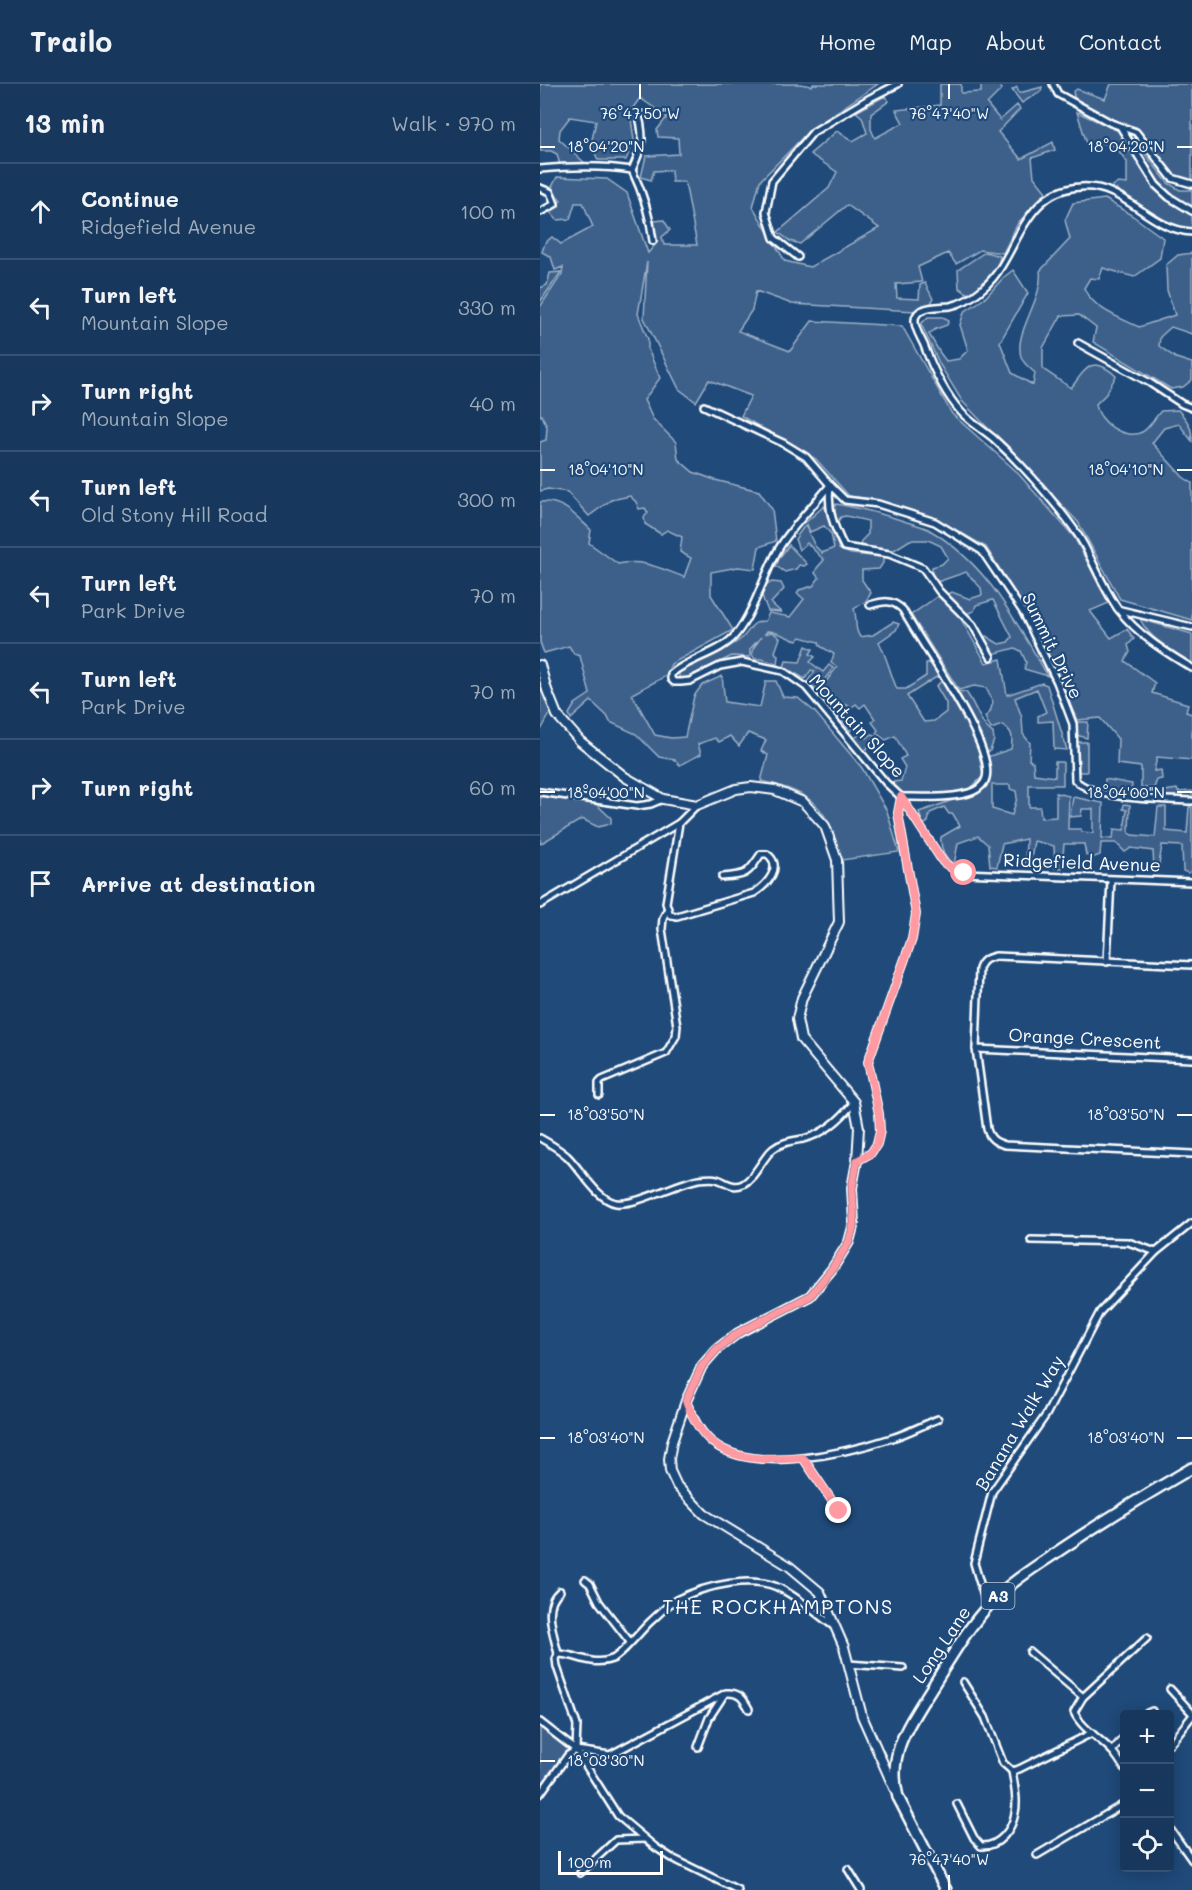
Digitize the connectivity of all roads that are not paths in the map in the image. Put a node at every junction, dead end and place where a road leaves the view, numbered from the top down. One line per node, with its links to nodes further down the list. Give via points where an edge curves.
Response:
1 (898, 84): 13 (street, via 813,132 772,181 766,212 774,238)
2 (1053, 84): 4 (street, via 1058,94)
3 (639, 116): 6 (street, via 644,135)
4 (1121, 128): 7 (street, via 1136,132 1172,178); 9 (street, via 1156,185)
5 (540, 169): 6 (street, via 607,166)
6 (632, 170): 12 (street, via 651,222)
7 (1192, 184)
8 (540, 188): 10 (street, via 550,192 555,204)
9 (1192, 211)
10 (540, 212)
11 (1192, 232): 19 (street, via 1173,230 1108,190 1063,190 1050,195 1031,213 1001,267 985,286 953,305 923,309 915,319 931,364 950,397 1056,506 1083,543)
12 (653, 241)
13 (798, 257)
14 (1078, 343): 16 (street)
15 (704, 406): 17 (street, Summit Drive, via 806,457)
16 (1192, 408)
17 (830, 485): 21 (street, via 828,504 844,548 888,554 923,568 939,591 974,625); 25 (street, Mountain Slope, via 779,548 736,634 675,670 671,679 690,681 720,666 742,662 783,671 806,687); 27 (street, Summit Drive, via 845,500 878,504 935,522 982,551 1023,612 1057,682 1073,724 1075,780 1082,787 1112,795)
18 (870, 605): 25 (street, via 890,601 903,610 966,714 980,743 986,768 986,778 974,791)
19 (1119, 609): 20 (street); 23 (street, via 1159,648)
20 (1192, 627)
21 (991, 657)
22 (540, 665): 26 (street, via 557,715 580,741 625,777)
23 (1192, 668)
24 (540, 792): 26 (street, via 637,806)
25 (901, 797): 31 (street, Ridgefield Avenue, via 943,862 953,869 964,873); 43 (street, Mountain Slope, via 898,813 916,914 912,939 868,1062 879,1114 877,1144)
26 (663, 799): 28 (street)
27 (1192, 801)
28 (697, 805): 29 (street); 40 (street, via 743,788 775,790 803,802 825,826 837,860 839,922 802,998 797,1019 801,1038)
29 (679, 823): 33 (street); 34 (street)
30 (722, 877): 34 (street, via 743,875 761,854 773,858 772,875 754,893 677,916)
31 (1111, 880): 32 (street, Ridgefield Avenue); 35 (street)
32 (1192, 882)
33 (540, 905)
34 (667, 910): 39 (street, via 662,929 676,1036 666,1053 602,1080)
35 (1107, 962): 36 (street); 37 (street, via 996,956 984,960 979,969)
36 (1192, 965)
37 (976, 1048): 38 (street, Orange Crescent); 42 (street, via 987,1129 995,1142)
38 (1192, 1059)
39 (599, 1095)
40 (854, 1102): 41 (street, via 835,1123 775,1147 743,1184 732,1186 717,1179 700,1179 616,1203 599,1193 568,1157); 43 (street, via 859,1128)
41 (540, 1138)
42 (1192, 1154)
43 (857, 1161): 47 (street, via 852,1188 854,1223 849,1242 832,1269 810,1296 738,1333 717,1349 702,1366)
44 (1192, 1223): 46 (street, Banana Walk Way)
45 (1031, 1240): 46 (street, via 1128,1242)
46 (1156, 1252): 54 (street, Banana Walk Way, via 1100,1312 1046,1415 992,1492 974,1563)
47 (686, 1401): 49 (street, via 712,1443 730,1454 763,1460); 55 (street, via 669,1459 677,1486 704,1514 816,1586)
48 (938, 1419): 49 (street, via 892,1438)
49 (803, 1458): 51 (street)
50 (1192, 1468): 54 (main road, Long Lane / A3, via 1014,1582)
51 (839, 1511)
52 (585, 1580): 57 (street)
53 (560, 1591): 59 (street, via 550,1610)
54 (987, 1608): 80 (main road, Long Lane / A3, via 967,1633 902,1740 895,1763)
55 (837, 1629): 57 (street, via 782,1589 734,1582 708,1587 674,1601); 60 (street)
56 (1147, 1638): 65 (street)
57 (630, 1642): 59 (street, via 614,1659 594,1663)
58 (1030, 1652): 65 (street)
59 (558, 1654): 73 (street, via 557,1667 577,1725)
60 (848, 1664): 61 (street); 80 (street, via 862,1716)
61 (903, 1668)
62 (963, 1682): 76 (street)
63 (1170, 1689): 67 (street)
64 (726, 1694): 66 (street, via 739,1695); 72 (street, via 709,1718); 73 (street, via 615,1753)
65 (1083, 1697): 69 (street, via 1074,1712)
66 (749, 1709)
67 (1192, 1715): 70 (street)
68 (540, 1722): 73 (street)
69 (1092, 1733): 74 (street); 76 (street)
70 (1174, 1739)
71 (1120, 1742): 74 (street)
72 (698, 1747)
73 (576, 1750): 78 (street); 84 (street, via 618,1816)
74 (1112, 1751): 75 (street)
75 (1122, 1764)
76 (1012, 1771): 81 (street, via 1015,1814 1004,1837 990,1847 981,1846 974,1838)
77 (540, 1779): 78 (street)
78 (546, 1784): 79 (street)
79 (540, 1794)
80 (898, 1797): 91 (main road, A3)
81 (957, 1804)
82 (1120, 1807): 85 (street)
83 (1174, 1835): 86 (street)
84 (645, 1839): 88 (street, via 616,1840); 89 (street, via 672,1858)
85 (1037, 1855)
86 (1192, 1860)
87 (848, 1869): 90 (street)
88 (580, 1873)
89 (738, 1890)
90 (861, 1890)
91 (946, 1890)

